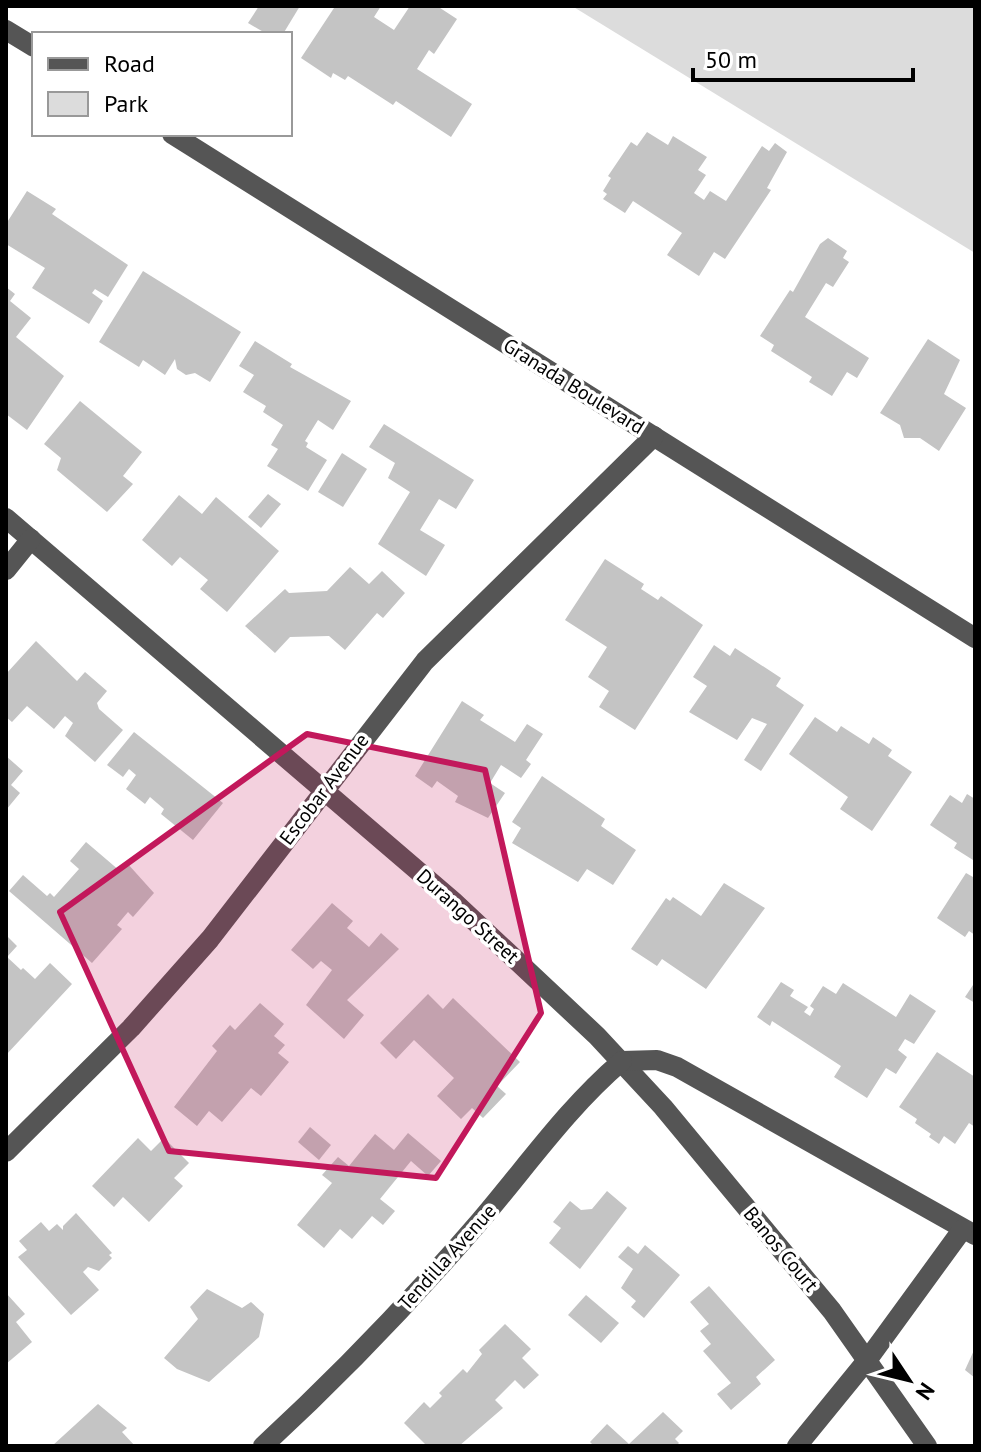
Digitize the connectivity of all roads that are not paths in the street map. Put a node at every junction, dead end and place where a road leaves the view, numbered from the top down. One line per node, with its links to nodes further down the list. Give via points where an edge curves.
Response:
1 (6, 30): 2 (street)
2 (32, 46)
3 (175, 136): 4 (street, Granada Boulevard)
4 (654, 436): 8 (street, Granada Boulevard); 9 (street, Escobar Avenue, via 425,661)
5 (6, 518): 6 (street, Durango Street)
6 (31, 539): 7 (street); 9 (street, Durango Street)
7 (6, 570)
8 (975, 638)
9 (323, 791): 10 (street, Durango Street, via 499,942); 11 (street, Escobar Avenue, via 158,999)
10 (622, 1061): 12 (street, via 657,1060 677,1067); 13 (street, Banos Court); 14 (street, Tendilla Avenue, via 582,1095 497,1201 389,1321)
11 (6, 1152)
12 (969, 1232): 13 (street)
13 (868, 1359): 15 (street); 16 (street, Banos Court)
14 (263, 1446)
15 (797, 1446)
16 (927, 1446)

